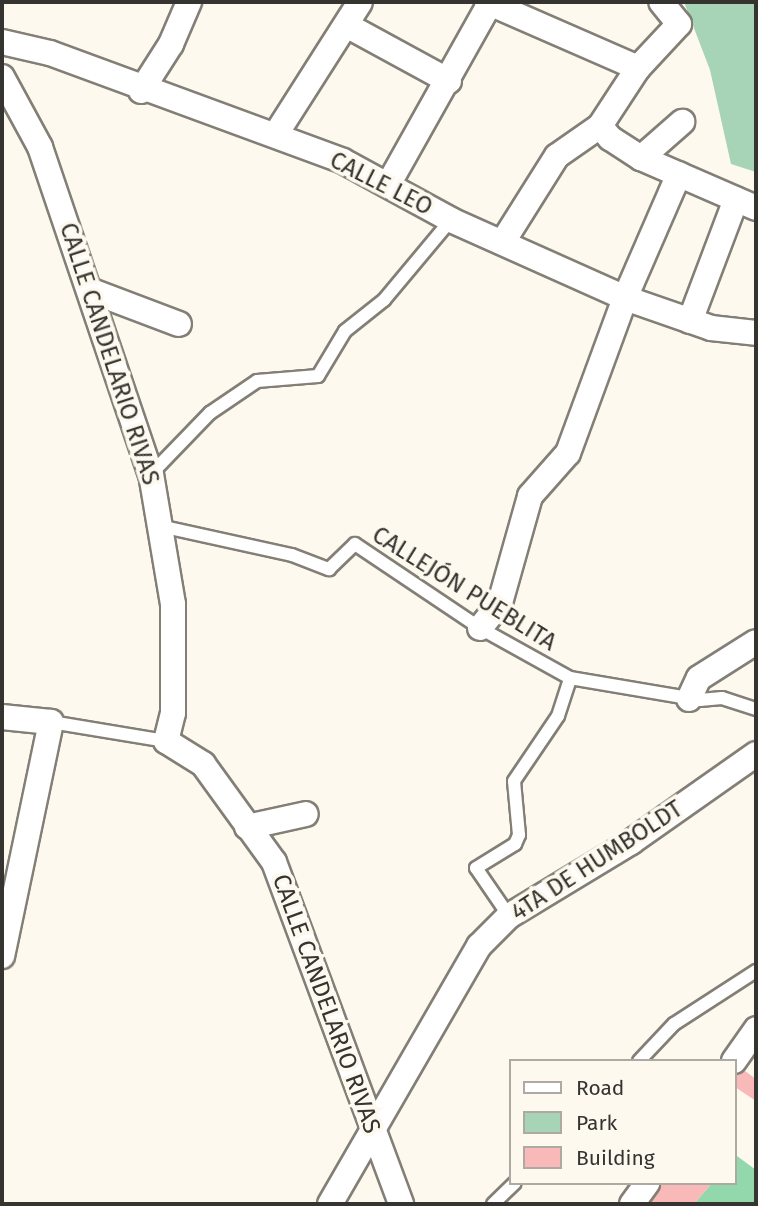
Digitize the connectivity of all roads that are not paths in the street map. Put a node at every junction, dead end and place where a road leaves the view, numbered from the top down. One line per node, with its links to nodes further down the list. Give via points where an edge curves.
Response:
1 (189, 2): 10 (street, via 168,50)
2 (360, 2): 5 (street)
3 (489, 2): 7 (street); 9 (street)
4 (660, 2): 7 (street, via 678,16 679,24)
5 (348, 26): 9 (street); 13 (street)
6 (2, 42): 10 (street, CALLE LEO, via 50,53)
7 (638, 68): 12 (street)
8 (2, 77): 20 (street, CALLE CANDELARIO RIVAS, via 40,147)
9 (449, 81): 16 (street)
10 (141, 90): 13 (street, CALLE LEO)
11 (682, 122): 14 (street)
12 (600, 125): 14 (street, via 610,138); 19 (street, via 558,156)
13 (276, 134): 16 (street, CALLE LEO)
14 (641, 158): 15 (street)
15 (679, 174): 17 (street); 21 (street)
16 (388, 185): 18 (street, CALLE LEO)
17 (746, 204): 22 (street)
18 (451, 220): 19 (street, CALLE LEO); 25 (lane, via 384,300 345,331 318,376 257,381 210,413)
19 (504, 240): 21 (street, CALLE LEO)
20 (89, 290): 23 (street); 25 (street, CALLE CANDELARIO RIVAS)
21 (625, 298): 22 (street, CALLE LEO); 27 (street, via 568,453 530,496 500,603)
22 (690, 321): 24 (street, CALLE LEO)
23 (179, 324)
24 (756, 333)
25 (151, 474): 26 (street, CALLE CANDELARIO RIVAS)
26 (160, 526): 27 (lane, CALLEJÓN PUEBLITA, via 292,555 329,569 355,544); 34 (street, CALLE CANDELARIO RIVAS, via 173,604 173,713)
27 (480, 628): 29 (lane, CALLEJÓN PUEBLITA)
28 (756, 642): 30 (street, via 699,678)
29 (570, 678): 30 (lane, CALLEJÓN PUEBLITA); 38 (lane, via 558,716 514,781 519,835 515,844 475,868)
30 (689, 699): 31 (lane, CALLEJÓN PUEBLITA, via 722,698)
31 (756, 709)
32 (2, 717): 33 (street)
33 (51, 722): 34 (lane); 39 (street)
34 (166, 741): 37 (street, CALLE CANDELARIO RIVAS, via 203,764)
35 (756, 754): 38 (street, 4TA DE HUMBOLDT, via 631,842)
36 (306, 814): 37 (street)
37 (247, 827): 44 (street, CALLE CANDELARIO RIVAS, via 274,862 291,897)
38 (509, 916): 44 (street, 4TA DE HUMBOLDT, via 479,946)
39 (2, 956)
40 (756, 971): 42 (lane, via 674,1024)
41 (756, 1029): 43 (street)
42 (641, 1059)
43 (735, 1059)
44 (372, 1130): 47 (street, 4TA DE HUMBOLDT); 48 (street, CALLE CANDELARIO RIVAS)
45 (513, 1185): 49 (lane)
46 (646, 1185): 50 (street)
47 (330, 1204)
48 (401, 1204)
49 (493, 1204)
50 (632, 1204)

